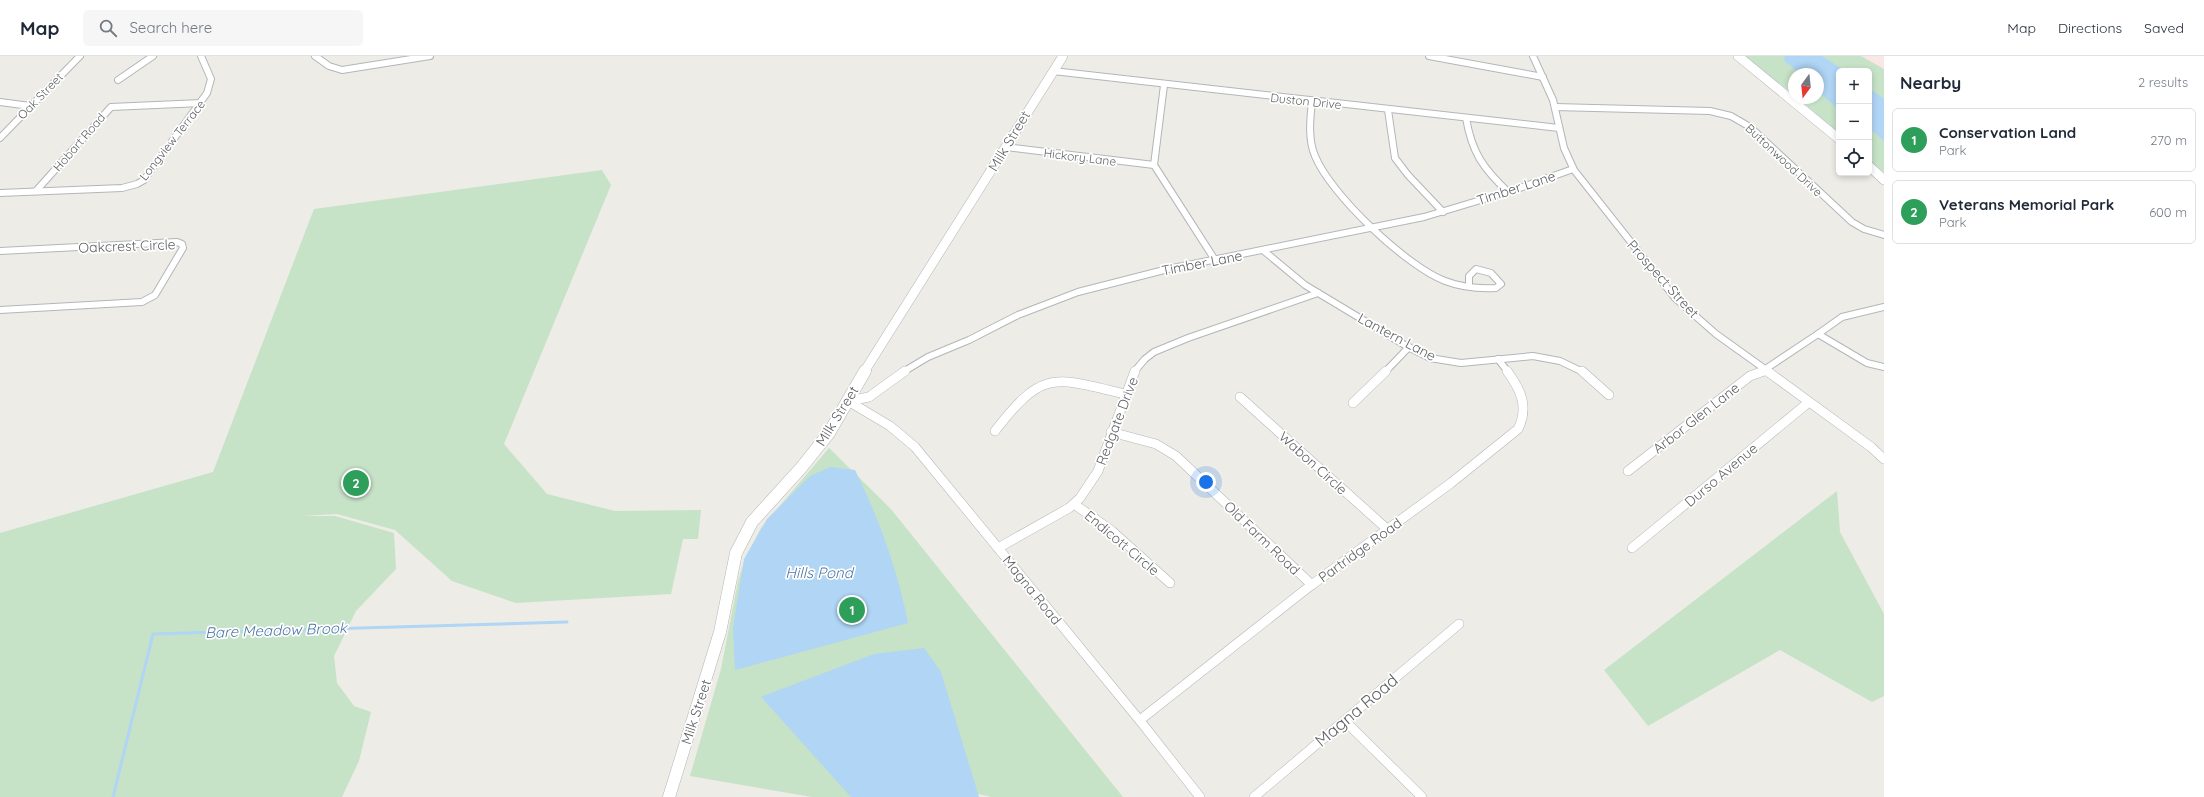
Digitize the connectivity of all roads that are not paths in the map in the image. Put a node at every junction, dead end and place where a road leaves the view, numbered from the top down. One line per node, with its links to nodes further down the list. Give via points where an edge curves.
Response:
1 (80, 56): 17 (street, Oak Street)
2 (153, 56): 12 (street)
3 (201, 56): 16 (street, Longview Terrace, via 210,79 210,86)
4 (315, 56): 5 (street, via 329,66 342,70)
5 (430, 56)
6 (1063, 56): 10 (street, Milk Street)
7 (1429, 56): 11 (street)
8 (1533, 56): 11 (street, Prospect Street)
9 (1738, 56): 22 (street)
10 (1053, 72): 13 (street, Duston Drive); 24 (street, Milk Street)
11 (1543, 77): 18 (street, Prospect Street)
12 (118, 80)
13 (1164, 85): 15 (street, Duston Drive); 25 (street)
14 (0, 102): 17 (street)
15 (1312, 102): 19 (street, Duston Drive); 33 (street, via 1310,121 1315,157 1329,179 1361,218)
16 (202, 103): 29 (street, Hobart Road, via 128,105 111,108); 29 (street, Longview Terrace, via 148,175 137,184 122,188)
17 (30, 106): 23 (street, Oak Street)
18 (1555, 107): 21 (street, Prospect Street); 34 (street, Buttonwood Drive, via 1710,111 1731,116 1750,127 1852,222)
19 (1388, 110): 20 (street, Duston Drive); 32 (street, via 1395,158)
20 (1466, 118): 21 (street, Duston Drive); 31 (street, via 1475,156)
21 (1559, 128): 26 (street, Prospect Street)
22 (1836, 137)
23 (0, 138)
24 (1006, 147): 25 (street, Hickory Lane); 50 (street, Milk Street)
25 (1154, 165): 37 (street)
26 (1573, 169): 31 (street, Timber Lane); 46 (street, Prospect Street, via 1600,207 1675,298 1716,334)
27 (1872, 169): 28 (street)
28 (1884, 180)
29 (36, 191): 30 (street, Longview Terrace)
30 (0, 192)
31 (1508, 192): 32 (street, Timber Lane)
32 (1443, 212): 33 (street, Timber Lane)
33 (1374, 228): 36 (street, Timber Lane); 38 (street, via 1419,268 1440,279)
34 (1884, 235)
35 (0, 251): 41 (street, Oakcrest Circle, via 177,242 182,244 183,248 160,289 142,302)
36 (1264, 251): 37 (street, Timber Lane); 39 (street, Lantern Lane, via 1295,278)
37 (1215, 260): 50 (street, Timber Lane, via 1104,284 1058,299 928,357 869,397)
38 (1469, 286)
39 (1318, 293): 43 (street, Lantern Lane); 47 (street, Redgate Drive, via 1154,352 1139,365)
40 (1884, 307): 42 (street, Arbor Glen Lane, via 1842,317)
41 (0, 310)
42 (1818, 334): 45 (street, via 1867,362); 46 (street, Arbor Glen Lane)
43 (1409, 347): 44 (street, Lantern Lane, via 1450,363); 52 (street)
44 (1498, 359): 48 (street, Lantern Lane, via 1530,355 1562,360 1589,375); 58 (street, Partridge Road, via 1522,396 1525,406 1522,423 1512,435)
45 (1884, 367)
46 (1766, 371): 51 (street, Prospect Street); 56 (street, Arbor Glen Lane, via 1750,376)
47 (1125, 394): 53 (street, via 1079,382 1049,382 1027,392); 54 (street, Redgate Drive)
48 (1609, 395)
49 (1240, 397): 58 (street, Wabon Circle)
50 (848, 401): 59 (street, Magna Road, via 890,426 915,447); 66 (street, Milk Street, via 816,450 752,522 736,553 720,632)
51 (1809, 402): 55 (street, Prospect Street); 60 (street, Durso Avenue)
52 (1353, 403)
53 (995, 430)
54 (1111, 432): 57 (street, Redgate Drive, via 1098,471); 62 (street, Old Farm Road, via 1156,444 1176,456)
55 (1884, 459)
56 (1628, 471)
57 (1074, 504): 59 (street, Redgate Drive); 61 (street, Endicott Circle, via 1109,530)
58 (1387, 529): 62 (street, Partridge Road)
59 (998, 548): 64 (street, Magna Road)
60 (1632, 548)
61 (1170, 583)
62 (1312, 585): 64 (street, Partridge Road)
63 (1459, 624): 65 (street, Magna Road)
64 (1140, 720): 67 (street, Magna Road)
65 (1345, 721): 68 (street, Magna Road); 69 (street)
66 (669, 797)
67 (1200, 797)
68 (1254, 797)
69 (1422, 797)

